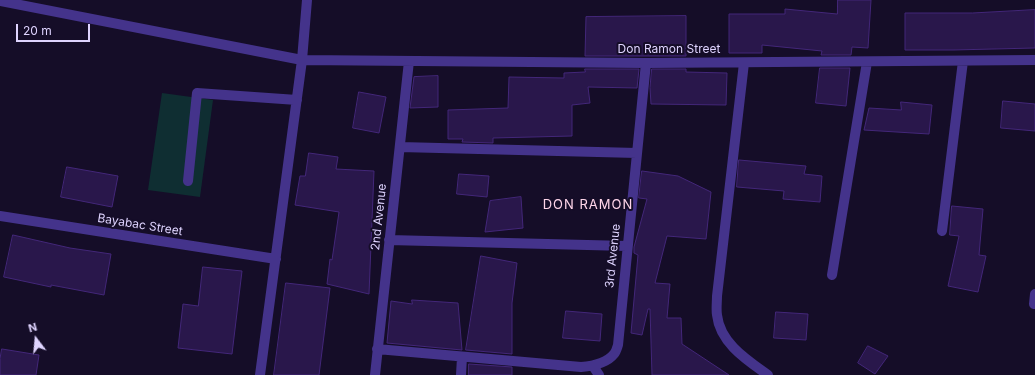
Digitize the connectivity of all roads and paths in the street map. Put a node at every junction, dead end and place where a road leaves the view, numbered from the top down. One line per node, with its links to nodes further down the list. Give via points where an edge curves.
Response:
1 (307, 0): 3 (street)
2 (0, 1): 3 (street, Don Ramon Street)
3 (302, 60): 5 (street, Don Ramon Street); 10 (street)
4 (1035, 60): 6 (street, Don Ramon Street)
5 (409, 61): 9 (street, Don Ramon Street); 11 (street, 2nd Avenue)
6 (963, 61): 8 (street, Don Ramon Street); 15 (street)
7 (744, 62): 8 (street, Don Ramon Street); 9 (street, Don Ramon Street); 28 (street, via 716,315 722,332 733,347)
8 (867, 62): 19 (street)
9 (646, 63): 12 (street, 3rd Avenue)
10 (297, 100): 13 (street, via 197,93); 18 (street)
11 (400, 146): 12 (street); 16 (street, 2nd Avenue)
12 (637, 153): 17 (street, 3rd Avenue)
13 (188, 181)
14 (0, 216): 18 (street, Bayabac Street)
15 (942, 231)
16 (390, 240): 17 (street); 20 (street, 2nd Avenue)
17 (627, 246): 22 (street, 3rd Avenue, via 618,345 613,355)
18 (276, 259): 24 (street)
19 (832, 275)
20 (377, 349): 21 (street); 25 (street, 2nd Avenue)
21 (462, 357): 23 (street); 26 (street)
22 (593, 366): 23 (street); 27 (street)
23 (559, 370)
24 (260, 375)
25 (375, 375)
26 (461, 375)
27 (599, 375)
28 (768, 375)

